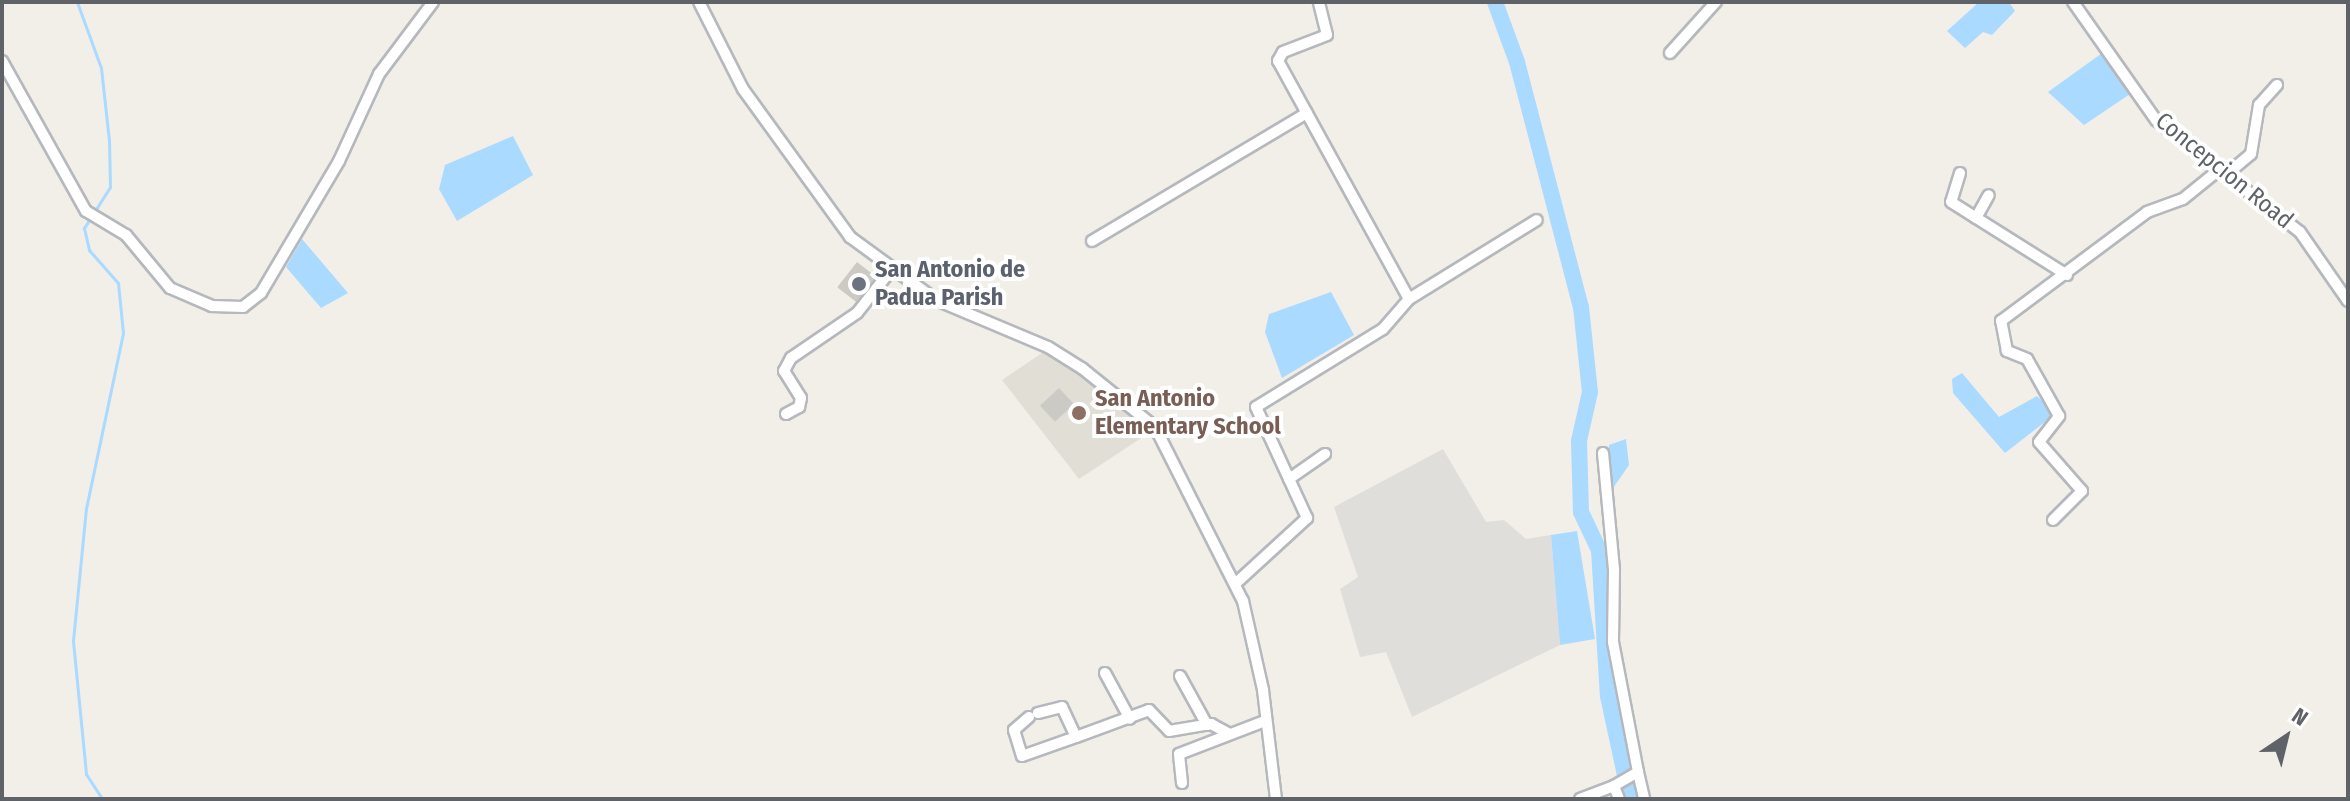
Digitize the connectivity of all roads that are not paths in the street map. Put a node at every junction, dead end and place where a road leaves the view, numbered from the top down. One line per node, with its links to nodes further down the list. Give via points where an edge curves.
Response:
1 (433, 2): 7 (street, via 379,74 339,161 252,303 212,306 170,288 126,235 86,211)
2 (699, 2): 16 (street, via 743,89 793,165 850,237)
3 (1319, 2): 9 (street, via 1327,35 1279,55)
4 (1716, 2): 6 (street)
5 (2075, 2): 10 (street, Concepcion Road, via 2156,120)
6 (1670, 53)
7 (2, 61)
8 (2277, 85): 10 (street, via 2259,105 2251,154)
9 (1307, 113): 15 (street); 18 (street)
10 (2223, 171): 17 (street, via 2183,199 2147,212); 19 (street, Concepcion Road, via 2300,232)
11 (1960, 173): 13 (street, via 1949,199)
12 (1989, 195): 13 (street)
13 (1976, 218): 17 (street)
14 (1537, 220): 18 (street)
15 (1092, 241)
16 (891, 270): 20 (street, via 857,313 791,358 784,371 801,398 799,407); 25 (street, via 936,300 1048,347 1113,389 1155,427)
17 (2067, 275): 24 (street, via 2006,313 2000,327 2007,351 2027,359 2059,416 2039,442 2082,491)
18 (1409, 299): 23 (street, via 1383,329 1256,407)
19 (2348, 301)
20 (786, 414)
21 (1603, 453): 33 (street, via 1614,570 1613,642)
22 (1325, 454): 23 (street)
23 (1289, 479): 25 (street, via 1307,518)
24 (2053, 520)
25 (1235, 584): 29 (street, via 1259,672)
26 (1105, 673): 28 (street)
27 (1180, 676): 30 (street)
28 (1130, 719): 30 (street, via 1149,710 1169,731); 32 (street)
29 (1265, 721): 31 (street); 36 (street)
30 (1207, 725): 31 (street)
31 (1230, 734): 34 (street, via 1179,754)
32 (1076, 737): 32 (street, via 1062,707 1033,715 1014,730 1022,756)
33 (1636, 773): 35 (street); 39 (street)
34 (1182, 783)
35 (1617, 784): 37 (street); 38 (street)
36 (1276, 799)
37 (1580, 799)
38 (1619, 799)
39 (1644, 799)

